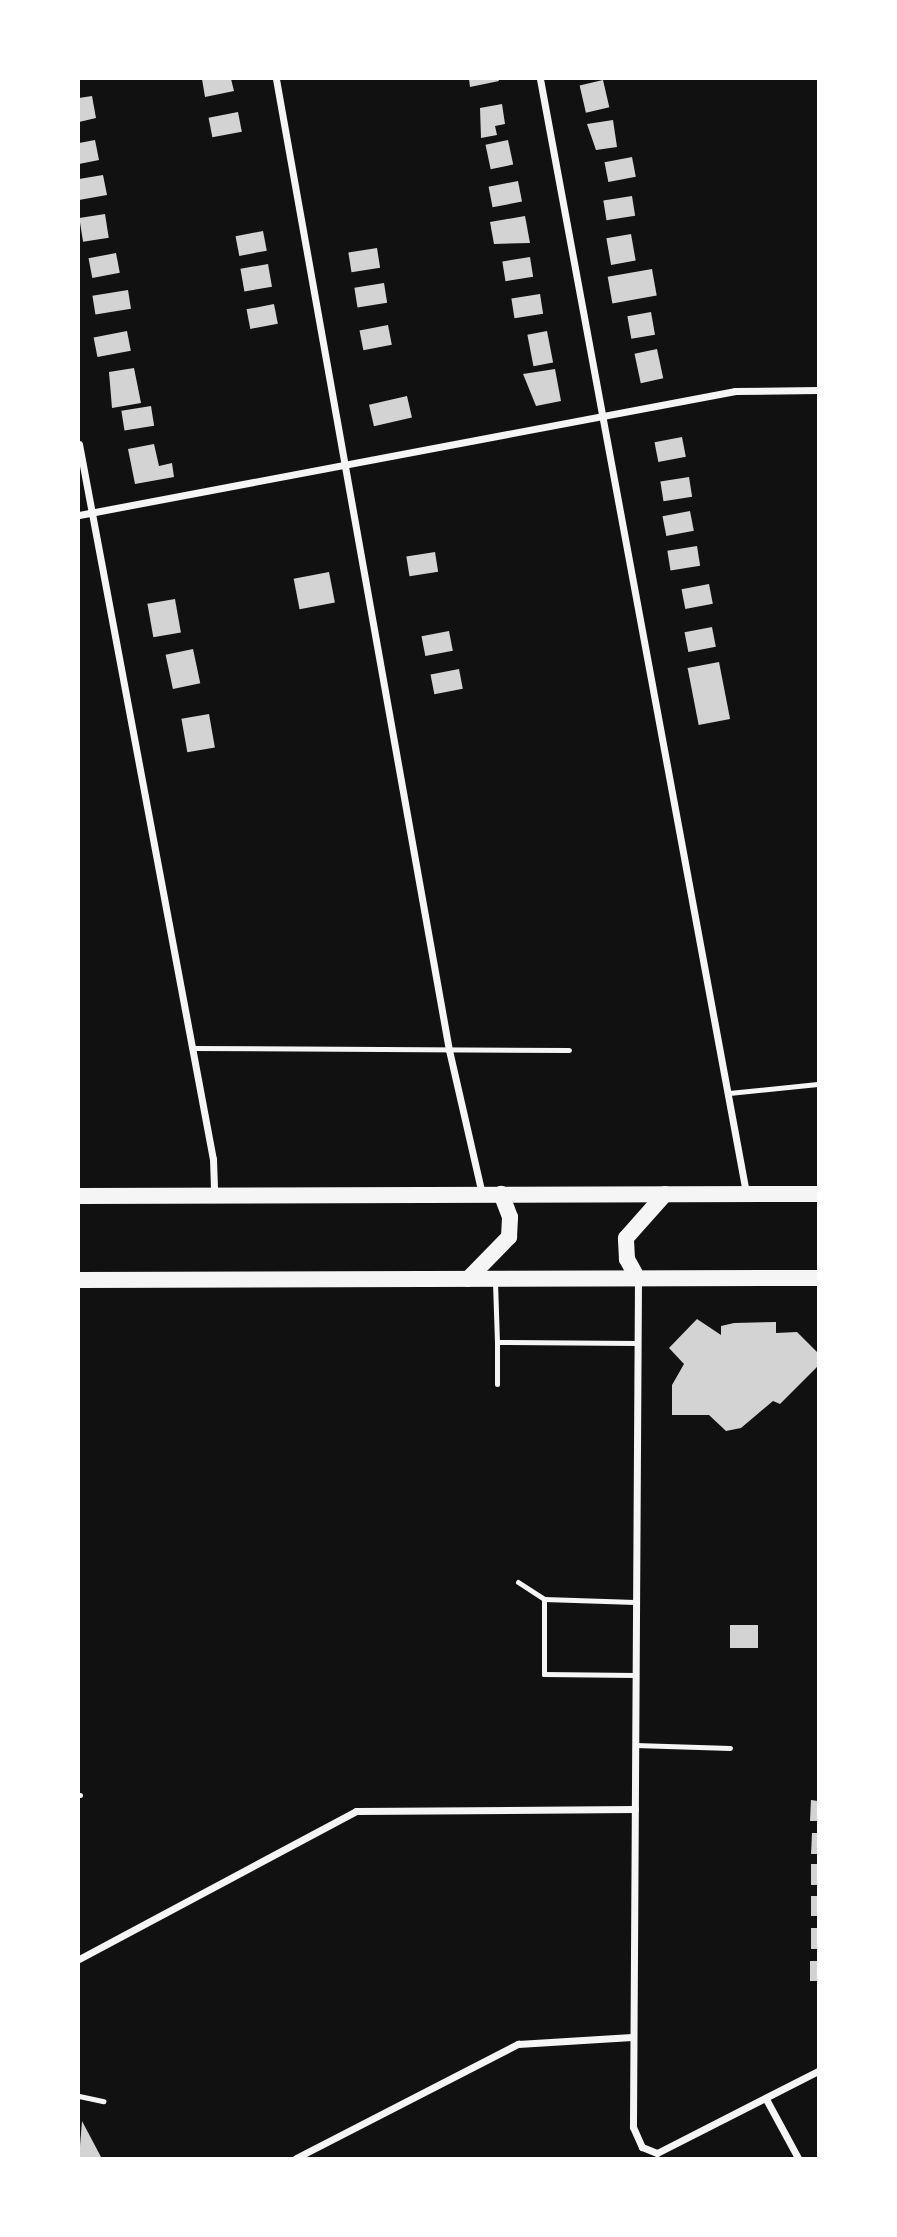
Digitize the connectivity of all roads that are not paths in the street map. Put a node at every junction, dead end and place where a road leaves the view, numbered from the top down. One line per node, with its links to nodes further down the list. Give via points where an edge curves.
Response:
1 (276, 79): 6 (street)
2 (540, 79): 4 (street)
3 (818, 390): 4 (street, via 735,391)
4 (603, 419): 6 (street); 13 (street)
5 (79, 444): 7 (street)
6 (347, 466): 7 (street); 10 (street)
7 (91, 513): 8 (street); 9 (street)
8 (79, 515)
9 (192, 1048): 10 (lane); 20 (street)
10 (449, 1050): 11 (lane); 14 (street)
11 (569, 1050)
12 (818, 1084): 13 (lane)
13 (729, 1093): 17 (street)
14 (482, 1194): 15 (main road); 20 (main road)
15 (501, 1194): 16 (main road); 22 (main road, via 510,1217 509,1237)
16 (665, 1194): 17 (main road); 24 (main road, via 626,1238 627,1259)
17 (747, 1194): 18 (main road)
18 (818, 1194)
19 (79, 1196): 20 (main road)
20 (214, 1196)
21 (818, 1278): 24 (main road)
22 (468, 1279): 23 (main road); 25 (main road)
23 (495, 1279): 24 (main road); 26 (lane)
24 (638, 1279): 27 (street)
25 (79, 1280)
26 (498, 1342): 27 (lane); 28 (lane)
27 (637, 1343): 31 (street)
28 (497, 1384)
29 (518, 1582): 30 (lane)
30 (544, 1599): 31 (lane); 32 (lane, via 544,1674)
31 (635, 1602): 32 (street)
32 (635, 1675): 33 (street)
33 (635, 1745): 34 (lane); 35 (street)
34 (730, 1748)
35 (635, 1809): 36 (street, via 356,1811); 37 (street)
36 (79, 1959)
37 (632, 2037): 40 (street, via 633,2127 642,2147 657,2153); 42 (street, via 518,2044)
38 (818, 2071): 40 (street)
39 (79, 2096): 41 (lane)
40 (766, 2099): 43 (street)
41 (103, 2102)
42 (296, 2158)
43 (798, 2158)

